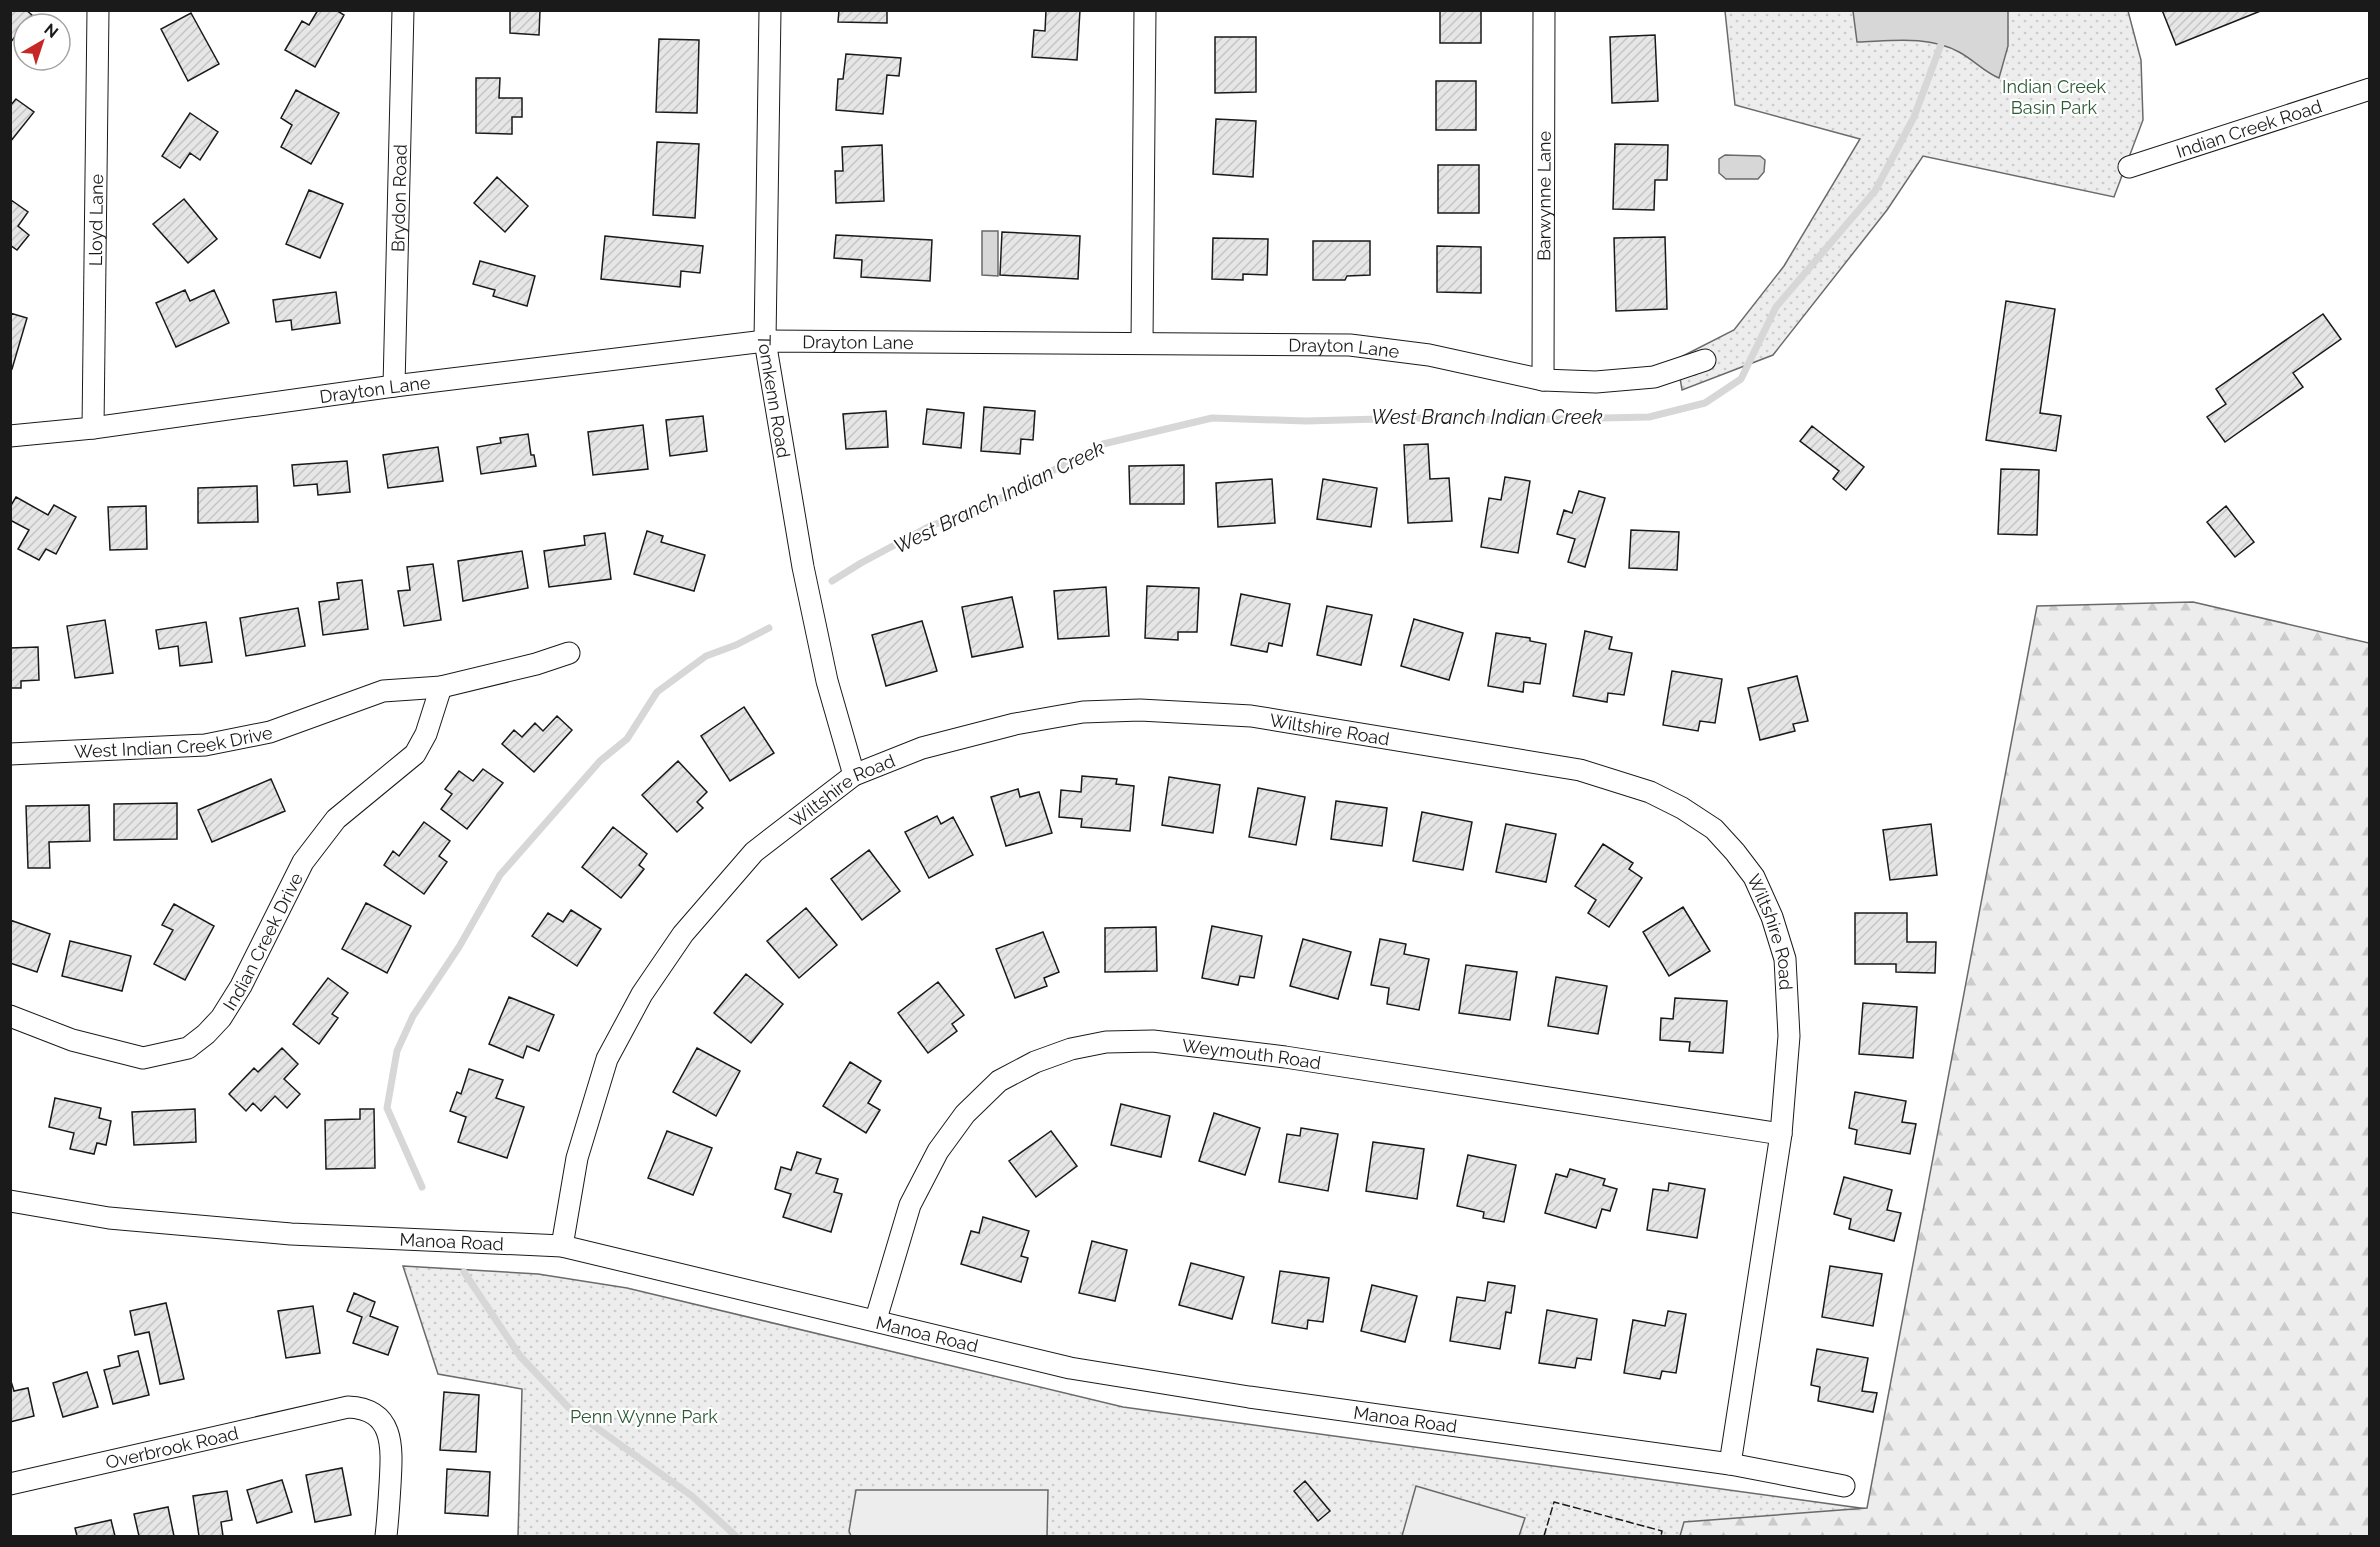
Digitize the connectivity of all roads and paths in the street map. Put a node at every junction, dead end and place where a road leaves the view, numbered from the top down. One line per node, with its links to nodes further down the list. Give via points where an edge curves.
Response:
1 (98, 10): 13 (street, Lloyd Lane)
2 (403, 10): 12 (street, Brydon Road)
3 (770, 10): 8 (street, Tomkenn Road)
4 (1145, 10): 9 (street)
5 (1544, 10): 11 (street, Barwynne Lane)
6 (2370, 89): 7 (street, Indian Creek Road)
7 (2129, 167)
8 (765, 341): 9 (street, Drayton Lane); 12 (street, Drayton Lane); 18 (street, Tomkenn Road, via 803,567 827,681)
9 (1142, 342): 11 (street, Drayton Lane, via 1350,345 1429,355)
10 (1705, 360): 11 (street, Drayton Lane, via 1654,377 1596,382)
11 (1543, 380)
12 (394, 386): 13 (street, Drayton Lane)
13 (93, 428): 14 (street, Drayton Lane)
14 (10, 436)
15 (569, 653): 16 (street)
16 (441, 687): 17 (street, West Indian Creek Drive, via 383,691 270,732 205,746); 19 (street, Indian Creek Drive, via 426,734 415,754 336,819 303,862 221,1018 188,1048 143,1058 72,1040)
17 (10, 754)
18 (854, 775): 20 (street, Wiltshire Road, via 922,748 1015,724 1083,712 1140,710 1263,718 1580,770 1650,792 1714,829 1754,878 1772,917 1785,959 1789,1036); 22 (street, Wiltshire Road, via 754,852 683,934 642,994 607,1059 577,1158)
19 (10, 1016)
20 (1781, 1134): 23 (street, Weymouth Road, via 1285,1057 1153,1041 1094,1044 1035,1062 999,1081 965,1114 938,1151 910,1205); 24 (street, Wiltshire Road)
21 (10, 1201): 22 (street, Manoa Road, via 109,1218 279,1233)
22 (562, 1246): 23 (street, Manoa Road)
23 (876, 1319): 24 (street, Manoa Road, via 1081,1370)
24 (1730, 1464): 26 (street, Manoa Road)
25 (10, 1484): 27 (street, Overbrook Road, via 358,1407 373,1413 391,1440)
26 (1845, 1486)
27 (386, 1536)

